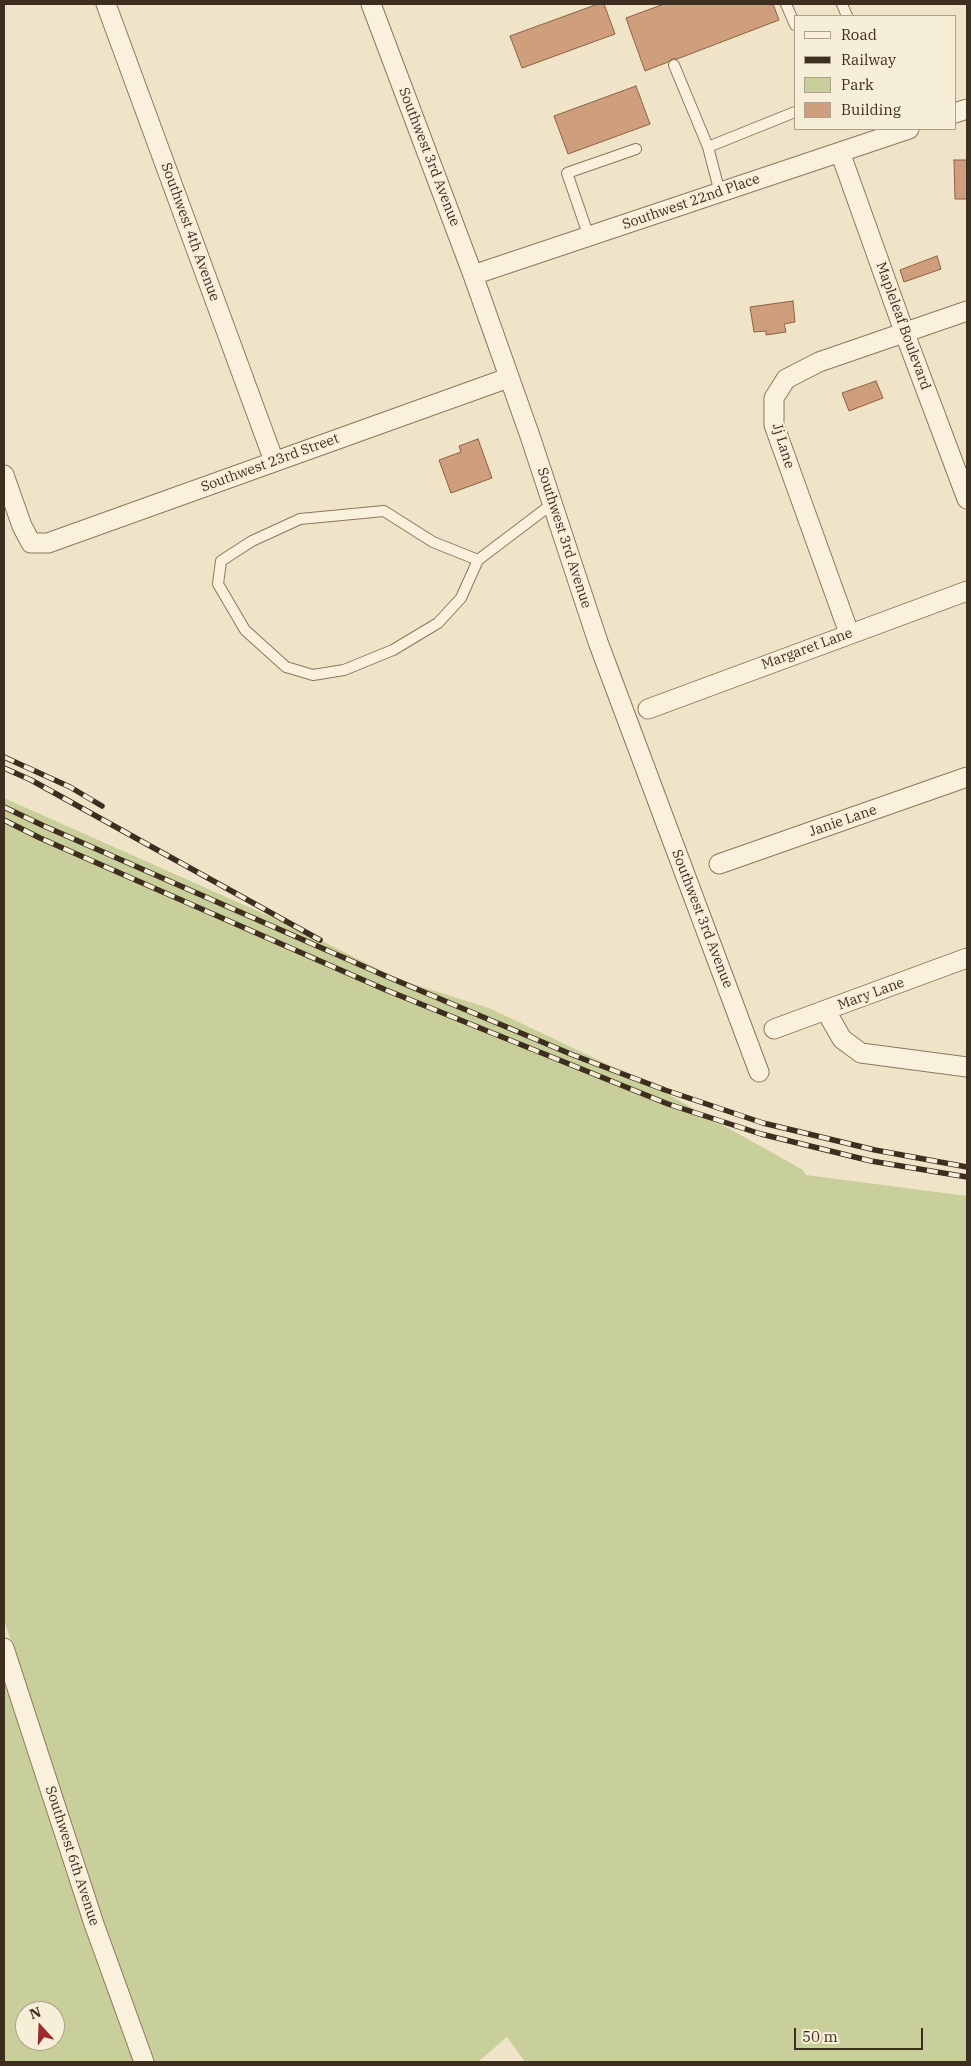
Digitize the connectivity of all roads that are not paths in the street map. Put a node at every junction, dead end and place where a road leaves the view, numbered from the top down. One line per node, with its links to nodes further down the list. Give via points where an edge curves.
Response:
1 (106, 4): 17 (street, Southwest 4th Avenue)
2 (371, 4): 13 (street, Southwest 3rd Avenue)
3 (786, 4): 4 (lane)
4 (794, 23)
5 (674, 65): 8 (lane)
6 (794, 112): 8 (lane)
7 (898, 131): 10 (street, Southwest 22nd Place)
8 (708, 147): 11 (lane)
9 (636, 149): 12 (lane, via 567,173)
10 (840, 152): 11 (street, Southwest 22nd Place); 15 (street, Mapleleaf Boulevard)
11 (720, 193): 12 (street, Southwest 22nd Place)
12 (589, 237): 13 (street, Southwest 22nd Place)
13 (473, 275): 16 (street, Southwest 3rd Avenue)
14 (967, 311): 15 (street, Jj Lane)
15 (905, 334): 19 (street, Mapleleaf Boulevard); 23 (street, Jj Lane, via 819,362 786,379 774,398 774,425)
16 (508, 378): 17 (street, Southwest 23rd Street); 20 (street, Southwest 3rd Avenue)
17 (274, 461): 18 (street, Southwest 23rd Street, via 48,543 32,543 22,526)
18 (4, 475)
19 (967, 496)
20 (552, 504): 21 (lane); 31 (street, Southwest 3rd Avenue, via 598,642)
21 (478, 560): 21 (lane, via 434,542 384,510 300,519 252,541 221,561 218,584 245,630 286,667 313,675 344,670 393,650 438,623 461,598)
22 (967, 591): 23 (street, Margaret Lane)
23 (849, 633): 24 (street, Margaret Lane)
24 (648, 709)
25 (967, 777): 26 (street, Janie Lane)
26 (719, 864)
27 (967, 958): 28 (street, Mary Lane)
28 (826, 1011): 29 (street, Mary Lane); 30 (street, via 842,1039 861,1053)
29 (774, 1029)
30 (967, 1067)
31 (759, 1072)
32 (4, 1648): 33 (street, Southwest 6th Avenue, via 94,1924)
33 (144, 2062)

